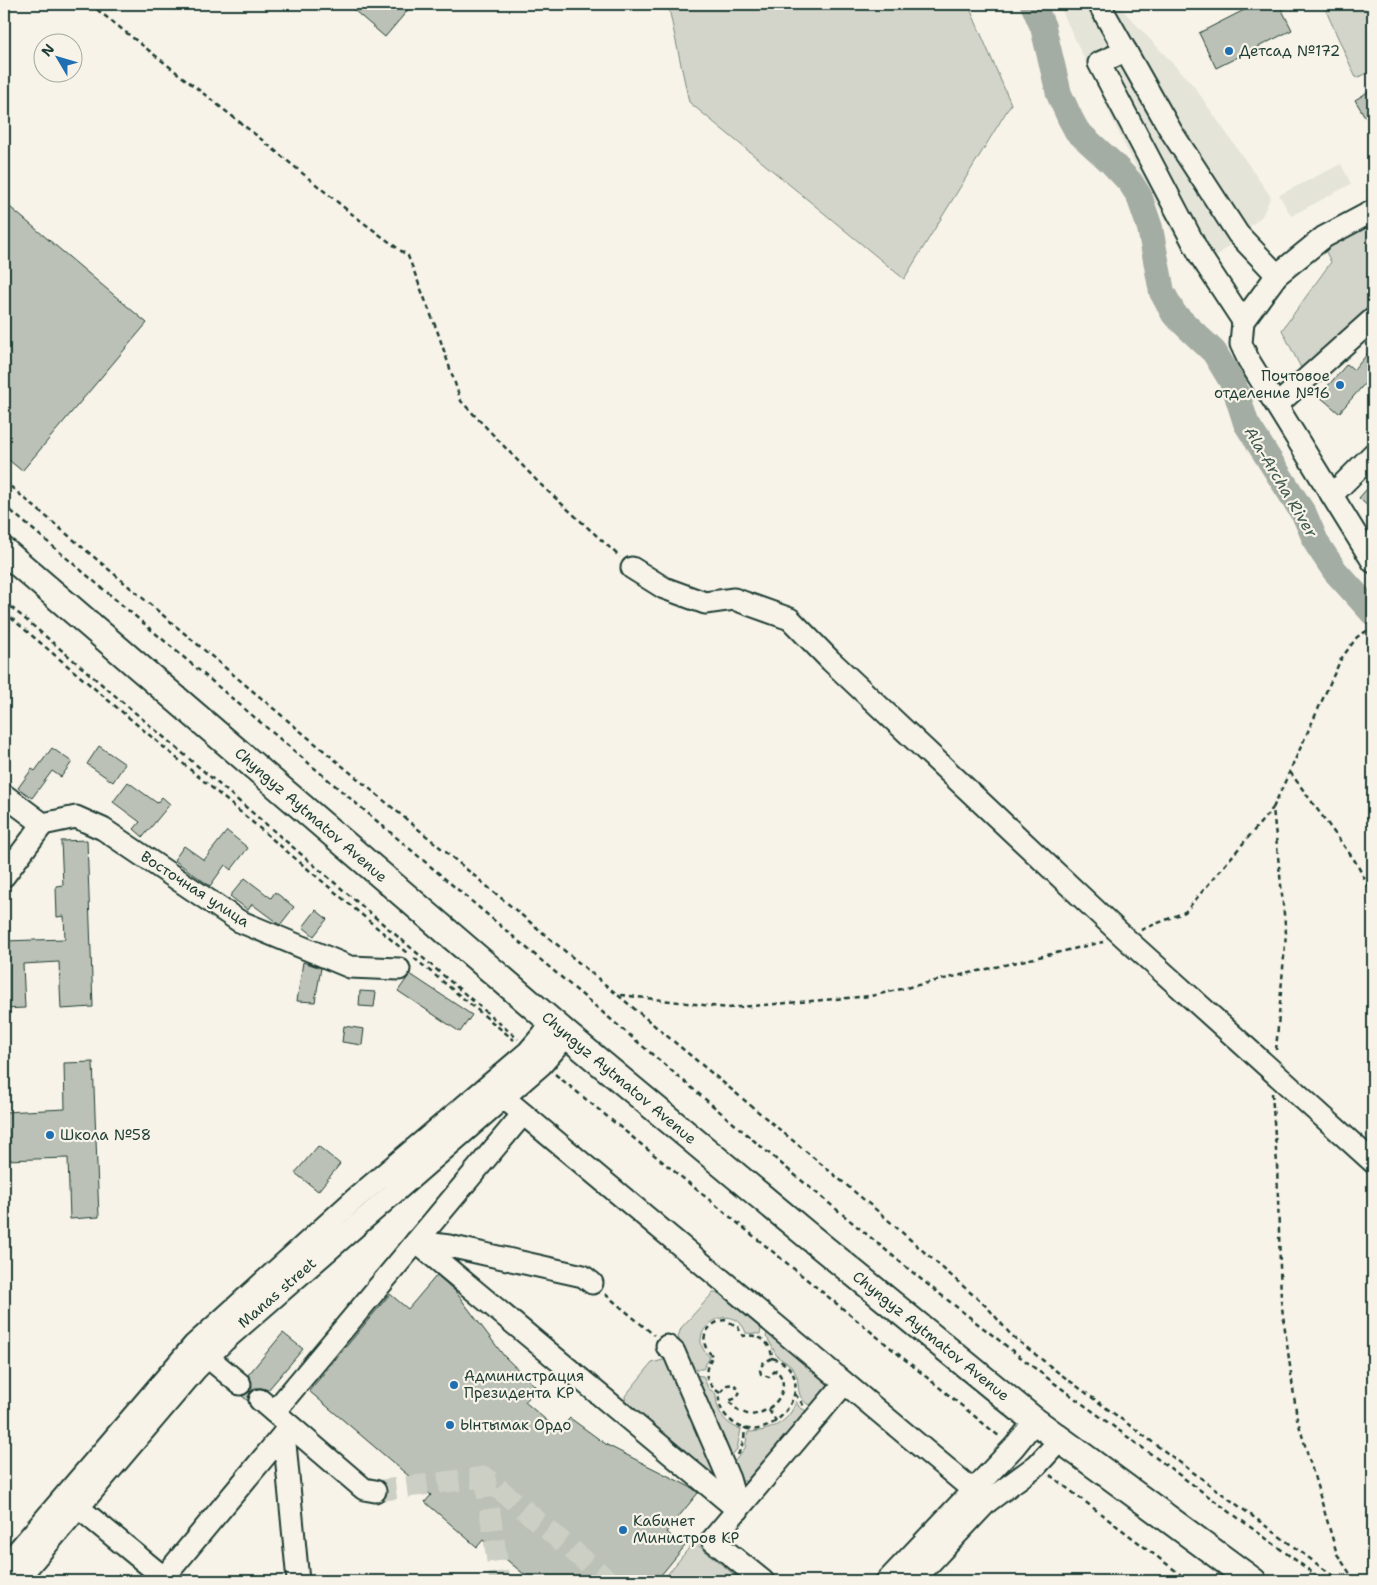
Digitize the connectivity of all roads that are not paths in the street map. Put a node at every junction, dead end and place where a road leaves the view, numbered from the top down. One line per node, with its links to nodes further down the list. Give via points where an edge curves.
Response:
1 (1099, 4): 2 (street)
2 (1126, 51): 4 (street, via 1170,131 1238,234); 6 (street, via 1098,63 1201,258)
3 (1373, 211): 4 (street, via 1324,237)
4 (1277, 275): 6 (street)
5 (1373, 319): 7 (street)
6 (1244, 322): 7 (street, via 1241,344)
7 (1278, 404): 9 (street)
8 (1373, 454): 9 (street)
9 (1332, 494): 11 (street)
10 (4, 551): 17 (main road, Chyngyz Aytmatov Avenue)
11 (1373, 562)
12 (632, 568): 21 (street, via 664,588 705,603 734,599 790,619 1124,937)
13 (4, 795): 14 (street)
14 (44, 824): 15 (street); 16 (street, Восточная улица, via 76,817 103,829 239,921 350,967)
15 (4, 876)
16 (399, 969)
17 (560, 1029): 18 (street, Manas street); 28 (main road, Chyngyz Aytmatov Avenue)
18 (535, 1058): 19 (street, Manas street); 25 (street, Manas street, via 355,1200)
19 (503, 1097): 20 (street); 25 (street, Manas street)
20 (523, 1114): 22 (street); 27 (street)
21 (1373, 1162)
22 (416, 1242): 23 (street, via 449,1246 583,1276); 29 (street, via 267,1406); 34 (street)
23 (592, 1283)
24 (667, 1346): 34 (street, via 674,1352)
25 (200, 1351): 26 (street); 33 (street, Manas street); 35 (street, Manas street)
26 (240, 1384)
27 (844, 1384): 32 (street); 34 (street)
28 (1035, 1421): 30 (main road, Chyngyz Aytmatov Avenue); 32 (street)
29 (287, 1430): 31 (street, via 364,1488); 36 (street); 38 (street)
30 (1060, 1440): 32 (street, via 1037,1465); 42 (main road, Chyngyz Aytmatov Avenue)
31 (375, 1491)
32 (980, 1496): 40 (street); 41 (street)
33 (79, 1508): 36 (street); 37 (street, Manas street)
34 (738, 1510): 39 (street, via 712,1540)
35 (4, 1567)
36 (164, 1580)
37 (16, 1581)
38 (298, 1581)
39 (763, 1581)
40 (888, 1581)
41 (912, 1581)
42 (1253, 1581)

